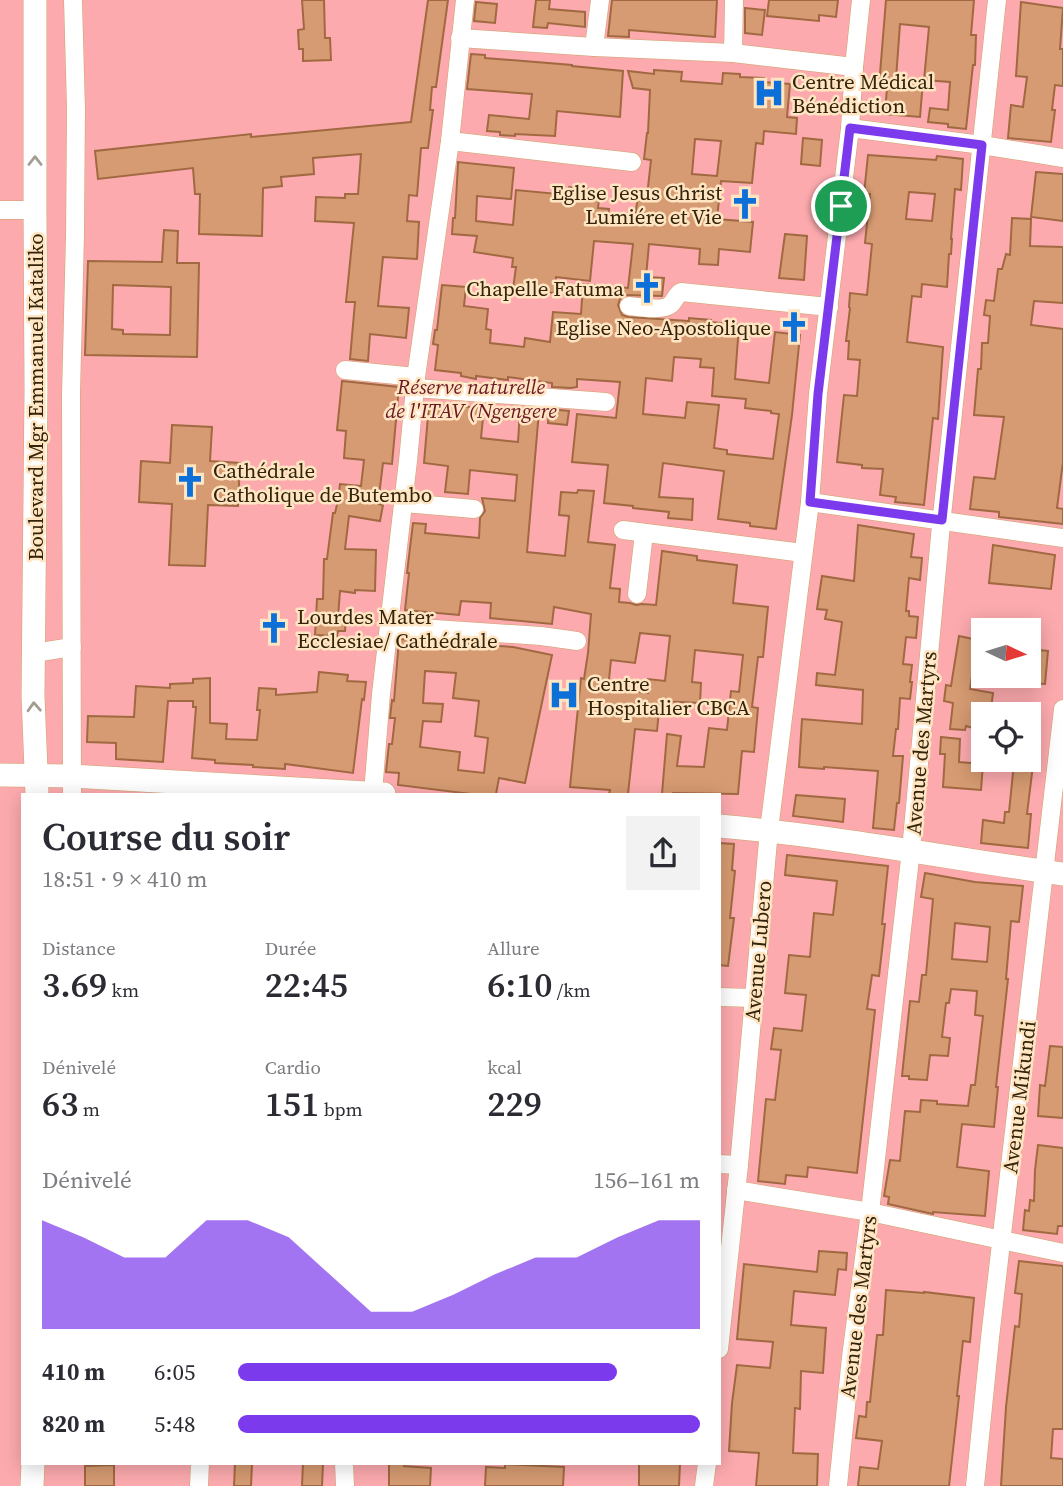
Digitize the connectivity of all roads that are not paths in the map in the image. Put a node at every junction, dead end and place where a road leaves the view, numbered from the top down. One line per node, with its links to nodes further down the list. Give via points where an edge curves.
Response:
1 (35, 0): 18 (street, Boulevard Mgr Emmanuel Kataliko, one-way to 1)
2 (73, 0): 35 (street)
3 (466, 0): 8 (street)
4 (600, 0): 9 (street)
5 (734, 0): 10 (street)
6 (861, 0): 11 (street, Avenue Lubero)
7 (997, 0): 14 (street, Avenue des Martyrs)
8 (460, 38): 9 (street); 13 (street)
9 (594, 47): 10 (street)
10 (733, 53): 11 (street)
11 (854, 67): 12 (street, Avenue Lubero)
12 (850, 128): 14 (street); 20 (street, Avenue Lubero)
13 (450, 141): 16 (street); 22 (street)
14 (982, 145): 15 (street); 27 (street, Avenue des Martyrs)
15 (1063, 158)
16 (632, 162)
17 (0, 210): 18 (street)
18 (35, 210): 36 (street, Boulevard Mgr Emmanuel Kataliko)
19 (629, 306): 20 (street, via 665,309 681,292)
20 (829, 306): 24 (street, Avenue Lubero)
21 (345, 370): 22 (street)
22 (415, 382): 23 (street); 25 (street)
23 (606, 402)
24 (810, 502): 27 (street); 31 (street, Avenue Lubero)
25 (404, 503): 26 (street); 33 (street)
26 (474, 509)
27 (942, 520): 30 (street); 46 (street, Avenue des Martyrs)
28 (623, 530): 29 (street)
29 (644, 533): 31 (street); 32 (street)
30 (1063, 538)
31 (803, 553): 45 (street, Avenue Lubero)
32 (638, 594)
33 (390, 625): 34 (street); 43 (street, via 381,694)
34 (577, 641)
35 (72, 647): 36 (street); 40 (street)
36 (34, 653): 39 (street, Boulevard Mgr Emmanuel Kataliko, one-way to 36)
37 (1063, 709): 47 (street, Avenue Mikundi)
38 (0, 775): 39 (street)
39 (38, 785): 40 (street)
40 (71, 785): 41 (street)
41 (176, 788): 42 (street)
42 (348, 793)
43 (378, 793)
44 (721, 825): 45 (street)
45 (769, 830): 46 (street); 49 (street, Avenue Lubero)
46 (911, 849): 47 (street); 53 (street, Avenue des Martyrs)
47 (1054, 873): 54 (street, Avenue Mikundi)
48 (721, 997): 49 (street)
49 (754, 998): 51 (street, Avenue Lubero)
50 (721, 1164): 51 (street)
51 (739, 1166): 52 (street, Avenue Lubero)
52 (736, 1189): 53 (street); 56 (street, Avenue Lubero)
53 (870, 1212): 54 (street); 65 (street, Avenue des Martyrs)
54 (1003, 1239): 55 (street); 66 (street, Avenue Mikundi)
55 (1063, 1253)
56 (722, 1305)
57 (33, 1465): 61 (street)
58 (200, 1465): 62 (street)
59 (344, 1465): 63 (street)
60 (707, 1465): 64 (street)
61 (32, 1486)
62 (199, 1486)
63 (345, 1486)
64 (705, 1486)
65 (838, 1486)
66 (975, 1486)

